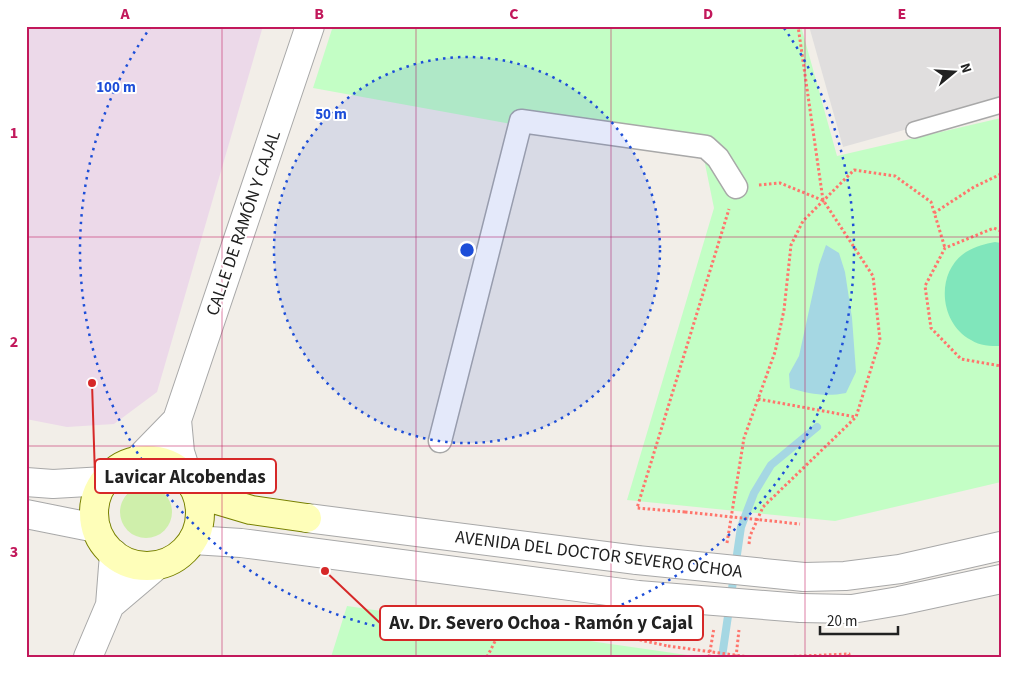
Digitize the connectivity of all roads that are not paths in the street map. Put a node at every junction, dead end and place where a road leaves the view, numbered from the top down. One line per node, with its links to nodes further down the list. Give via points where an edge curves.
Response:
1 (310, 26): 5 (street, CALLE DE RAMÓN Y CAJAL)
2 (1001, 105): 3 (lane)
3 (914, 130)
4 (736, 187): 6 (street, via 718,158 706,147 520,121)
5 (177, 420): 7 (street, CALLE DE RAMÓN Y CAJAL); 10 (street, CALLE DE RAMÓN Y CAJAL, via 180,452)
6 (440, 441)
7 (137, 461): 8 (main road, via 125,465); 10 (main road, via 167,464 180,472)
8 (105, 481): 9 (street); 13 (main road, via 97,496)
9 (26, 482)
10 (194, 489): 12 (main road, AVENIDA DEL DOCTOR SEVERO OCHOA, via 250,510); 14 (main road, via 200,510)
11 (26, 514): 13 (street)
12 (307, 518): 15 (street, AVENIDA DEL DOCTOR SEVERO OCHOA, bridge, via 804,578 900,570)
13 (96, 528): 16 (main road, via 103,543)
14 (193, 540): 17 (main road, via 184,552); 18 (street, AVENIDA DEL DOCTOR SEVERO OCHOA, bridge, via 241,543 638,595 801,608 852,609 900,602)
15 (1001, 546)
16 (114, 554): 17 (main road, via 126,562); 19 (street)
17 (156, 566): 19 (street)
18 (1001, 579)
19 (110, 605): 20 (street)
20 (88, 657)

